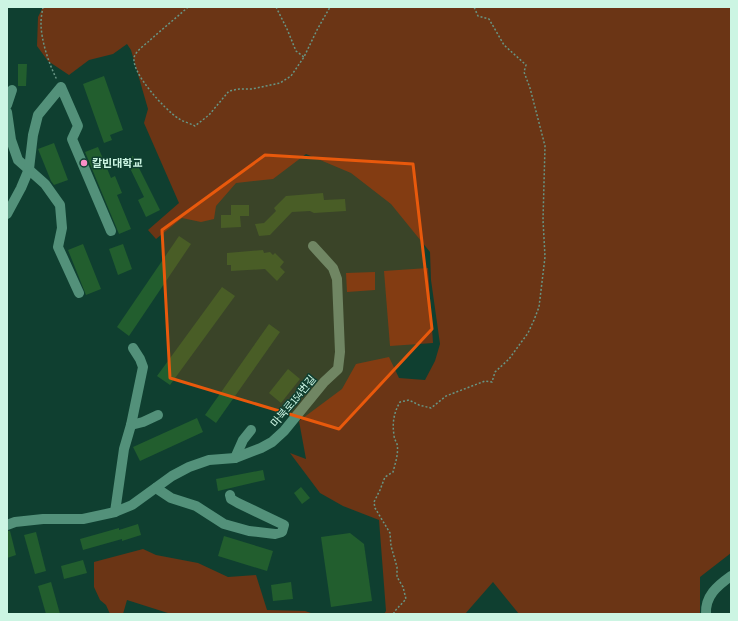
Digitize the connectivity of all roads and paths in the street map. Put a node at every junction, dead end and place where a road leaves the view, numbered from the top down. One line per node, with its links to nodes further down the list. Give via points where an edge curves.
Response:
1 (43, 7): 7 (path, via 41,23 45,49 52,71)
2 (188, 7): 6 (path, via 134,55 134,63 144,84 164,106 178,118 195,126 209,115 229,91 280,83 291,76)
3 (275, 7): 6 (path, via 296,51)
4 (330, 7): 6 (path)
5 (474, 7): 26 (path, via 478,16 489,19 504,45 526,65 524,72 545,146 545,257 539,307 528,333 509,359 495,372 492,382 485,381 446,396 431,408 409,400 400,402 395,411 393,426 397,444 393,472 385,477 374,502 390,533 397,577 406,599)
6 (304, 57)
7 (61, 87): 11 (street, via 38,115); 13 (street, via 78,126 72,138)
8 (12, 90): 9 (street)
9 (7, 105)
10 (7, 112): 11 (street, via 11,140 18,160)
11 (29, 169): 12 (street); 15 (street, via 45,184 60,205 62,228 58,247)
12 (7, 214)
13 (111, 231)
14 (313, 246): 20 (street, 마북로154번길, via 333,268 337,279 340,352 338,368 272,442)
15 (79, 293)
16 (133, 348): 18 (street, via 143,368)
17 (158, 415): 18 (street)
18 (131, 425): 23 (street, via 124,449)
19 (251, 430): 20 (street)
20 (235, 458): 21 (street, 마북로154번길, via 209,460 189,467)
21 (156, 488): 22 (street, via 171,498 196,506 224,524 249,531 275,534 282,532 284,525 238,503); 23 (street, 마북로154번길, via 132,505)
22 (230, 495)
23 (115, 512): 24 (street, 마북로154번길, via 83,519 43,519)
24 (7, 525)
25 (731, 576): 27 (street, via 710,594 706,602)
26 (394, 614)
27 (706, 614)

